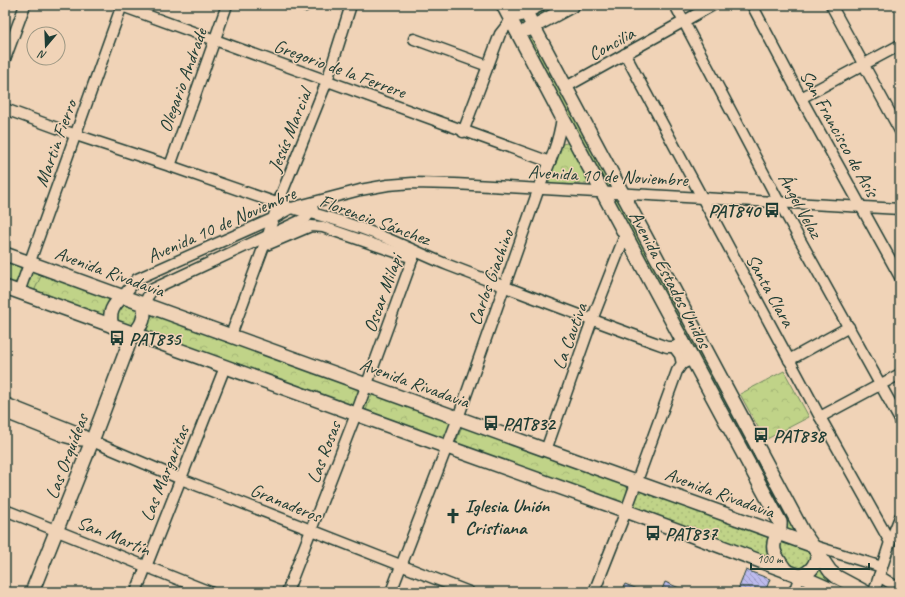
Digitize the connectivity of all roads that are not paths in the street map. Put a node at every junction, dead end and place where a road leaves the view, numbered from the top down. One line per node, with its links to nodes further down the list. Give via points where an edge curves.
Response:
1 (25, 5): 23 (street)
2 (121, 5): 20 (street, Gregorio de la Ferrere); 33 (street, Martin Fierro)
3 (227, 5): 20 (street, Olegario Andrade)
4 (351, 5): 26 (street, Jesús Marcial)
5 (503, 5): 14 (main road, Avenida Estados Unidos)
6 (507, 5): 13 (street)
7 (539, 5): 13 (main road)
8 (573, 5): 16 (main road)
9 (675, 5): 15 (street, Ángel Velaz)
10 (713, 5): 15 (street, Concilia)
11 (752, 5): 28 (street, San Francisco de Asís)
12 (831, 5): 24 (street)
13 (524, 8): 14 (main road); 16 (main road, Avenida Estados Unidos)
14 (511, 20): 17 (street); 18 (main road, Avenida Estados Unidos)
15 (684, 21): 22 (street, Concilia); 41 (street, Ángel Velaz)
16 (534, 26): 18 (main road); 27 (main road, Avenida Estados Unidos)
17 (500, 34): 18 (street); 25 (street)
18 (520, 34): 30 (main road, Avenida Estados Unidos)
19 (414, 39): 25 (street)
20 (215, 41): 26 (street, Gregorio de la Ferrere); 35 (street, Olegario Andrade)
21 (900, 45): 24 (street)
22 (625, 54): 27 (street, Concilia); 39 (street, Santa Clara)
23 (5, 59)
24 (864, 64): 28 (street); 31 (street)
25 (488, 66): 32 (street)
26 (327, 81): 32 (street, Gregorio de la Ferrere); 42 (street, Jesús Marcial)
27 (566, 87): 38 (main road, Avenida Estados Unidos)
28 (801, 98): 43 (street, San Francisco de Asís)
29 (5, 109): 33 (street, Florencio Sánchez)
30 (562, 117): 34 (street, Carlos Giachino); 37 (main road, Avenida Estados Unidos)
31 (900, 131)
32 (463, 132): 34 (street, Gregorio de la Ferrere)
33 (76, 134): 35 (street, Florencio Sánchez); 53 (street, Martin Fierro)
34 (550, 162): 36 (street, Carlos Giachino)
35 (170, 166): 42 (street, Florencio Sánchez)
36 (539, 188): 37 (street, Avenida 10 de Noviembre); 40 (street, Avenida 10 de Noviembre, via 413,183 360,190); 56 (street, Carlos Giachino)
37 (602, 192): 38 (street, Avenida 10 de Noviembre); 48 (main road, Avenida Estados Unidos)
38 (623, 194): 39 (street, Avenida 10 de Noviembre); 64 (main road, Avenida Estados Unidos)
39 (701, 198): 41 (street, Avenida 10 de Noviembre); 68 (street, Santa Clara)
40 (317, 202): 44 (street, Avenida 10 de Noviembre); 46 (street, Avenida 10 de Noviembre)
41 (780, 202): 43 (street, Avenida 10 de Noviembre); 62 (street, Ángel Velaz)
42 (278, 203): 44 (street, Florencio Sánchez); 47 (street, Jesús Marcial)
43 (861, 206): 45 (street, Avenida 10 de Noviembre); 54 (street, San Francisco de Asís)
44 (291, 208): 46 (street, Florencio Sánchez); 47 (street, Avenida 10 de Noviembre)
45 (900, 208)
46 (311, 213): 49 (street, Avenida 10 de Noviembre, via 306,218); 52 (street, Florencio Sánchez, via 380,236)
47 (272, 219): 49 (street, Jesús Marcial); 58 (street, Avenida 10 de Noviembre, via 137,279)
48 (626, 233): 60 (street, La Cautiva); 66 (main road, Avenida Estados Unidos)
49 (268, 235): 50 (street, Jesús Marcial); 59 (street, Avenida 10 de Noviembre, via 153,290)
50 (264, 246): 52 (street, via 316,226); 65 (street, Jesús Marcial)
51 (5, 254): 53 (main road, Avenida Rivadavia)
52 (414, 255): 56 (street, Florencio Sánchez); 72 (street, Oscar Milapi)
53 (30, 262): 57 (street, Martin Fierro); 58 (main road, Avenida Rivadavia)
54 (900, 277)
55 (5, 287): 57 (main road)
56 (504, 287): 60 (street, Florencio Sánchez); 78 (street, Carlos Giachino)
57 (19, 292): 61 (main road)
58 (123, 296): 59 (main road, Avenida Rivadavia); 61 (main road, via 112,310)
59 (144, 304): 63 (main road, via 143,322); 65 (main road, Avenida Rivadavia)
60 (592, 320): 66 (street, Florencio Sánchez, via 668,347); 82 (street, La Cautiva)
61 (112, 326): 63 (main road)
62 (849, 327): 68 (street); 73 (street, Ángel Velaz)
63 (133, 333): 70 (main road); 80 (main road, Las Orquídeas)
64 (698, 333): 66 (main road); 67 (main road, Avenida Estados Unidos)
65 (231, 335): 72 (main road, Avenida Rivadavia)
66 (679, 344): 69 (main road, Avenida Estados Unidos)
67 (708, 351): 69 (main road); 92 (main road, Avenida Estados Unidos, via 802,532)
68 (789, 360): 77 (street, Santa Clara)
69 (687, 362): 84 (street, via 677,371); 90 (main road, Avenida Estados Unidos, via 780,522)
70 (225, 367): 76 (main road); 83 (street, Las Margaritas)
71 (900, 374): 73 (street)
72 (367, 385): 76 (street, Oscar Milapi); 78 (main road, Avenida Rivadavia)
73 (880, 385): 77 (street); 79 (street, Ángel Velaz)
74 (5, 403): 80 (street, Granaderos, via 78,432)
75 (5, 413): 80 (street, Granaderos, via 66,437)
76 (356, 414): 81 (main road); 89 (street, Las Rosas)
77 (820, 417): 91 (street, Santa Clara)
78 (458, 418): 81 (street, Carlos Giachino); 82 (main road, Avenida Rivadavia)
79 (900, 420)
80 (92, 441): 83 (street, Granaderos); 88 (main road, Las Orquídeas)
81 (447, 447): 86 (main road); 94 (street, Carlos Giachino)
82 (546, 450): 84 (main road, Avenida Rivadavia)
83 (181, 479): 89 (street, Granaderos); 93 (street, Las Margaritas)
84 (636, 482): 86 (street); 90 (main road, Avenida Rivadavia)
85 (5, 510): 88 (street, San Martín)
86 (626, 511): 95 (main road); 105 (street)
87 (900, 517): 91 (street)
88 (57, 530): 93 (street, San Martín); 99 (main road, Las Orquídeas)
89 (311, 530): 94 (street, Granaderos); 102 (street, Las Rosas)
90 (778, 533): 92 (main road, Avenida Rivadavia); 95 (main road, Avenida Estados Unidos, via 773,547 775,555)
91 (890, 542): 96 (street)
92 (815, 550): 96 (street); 97 (main road, via 816,562 813,568); 108 (main road, via 837,577)
93 (146, 566): 100 (street, Las Margaritas); 101 (street, San Martín)
94 (402, 566): 103 (street, Carlos Giachino); 104 (street, Granaderos)
95 (786, 571): 97 (main road)
96 (881, 572): 98 (street); 109 (street)
97 (800, 576): 106 (street); 107 (main road)
98 (900, 589)
99 (32, 592)
100 (136, 592)
101 (210, 592)
102 (287, 592)
103 (391, 592)
104 (469, 592)
105 (594, 592)
106 (794, 592)
107 (836, 592)
108 (865, 592)
109 (874, 592)

